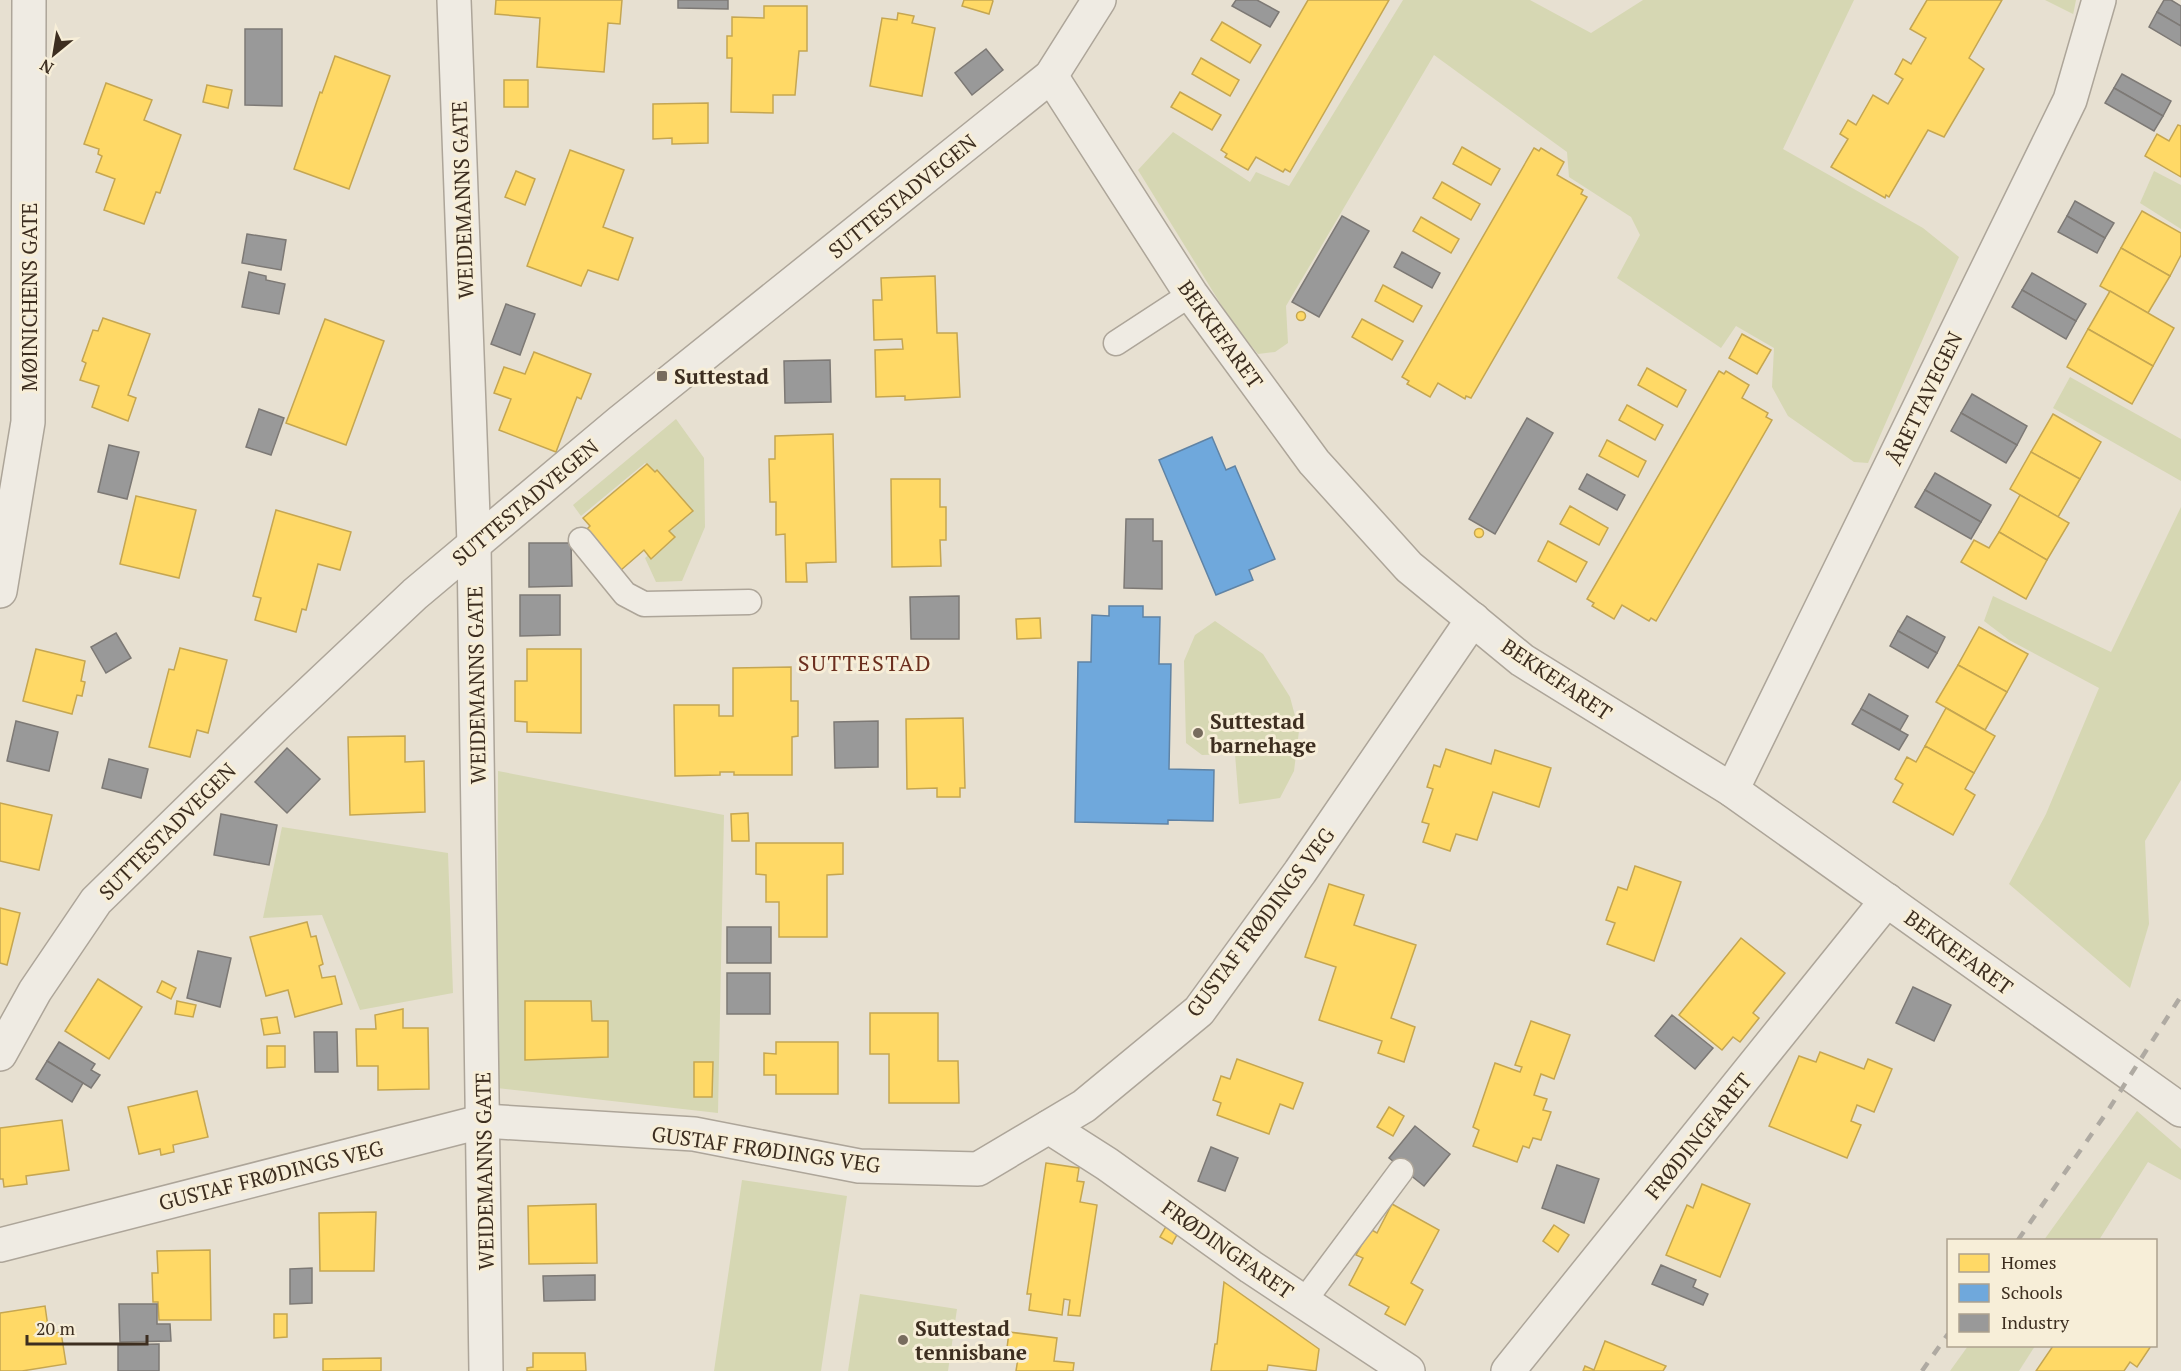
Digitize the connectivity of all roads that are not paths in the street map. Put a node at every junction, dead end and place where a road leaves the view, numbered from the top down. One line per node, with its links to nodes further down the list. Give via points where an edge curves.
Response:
1 (29, 0): 10 (street, MØINICHENS GATE, via 28,422)
2 (454, 0): 9 (street, WEIDEMANNS GATE)
3 (1099, 0): 5 (street, SUTTESTADVEGEN)
4 (2099, 0): 13 (street, ÅRETTAVEGEN, via 2070,100)
5 (1051, 76): 6 (street, BEKKEFARET); 9 (street, SUTTESTADVEGEN)
6 (1191, 294): 7 (lane); 12 (street, BEKKEFARET, via 1314,462 1409,567)
7 (1116, 343)
8 (581, 540): 11 (lane, via 625,594 644,604)
9 (474, 544): 15 (street, SUTTESTADVEGEN, via 278,723 96,900 34,991); 17 (street, WEIDEMANNS GATE)
10 (0, 591)
11 (749, 602)
12 (1473, 619): 13 (street, BEKKEFARET, via 1522,660); 18 (street, GUSTAF FRØDINGS VEG, via 1200,1011 1084,1107)
13 (1732, 790): 14 (street, BEKKEFARET)
14 (1887, 900): 16 (street, BEKKEFARET); 24 (street, FRØDINGFARET)
15 (0, 1054)
16 (2181, 1110)
17 (484, 1121): 18 (street, GUSTAF FRØDINGS VEG, via 694,1134 859,1166 978,1169); 20 (street, GUSTAF FRØDINGS VEG); 22 (street, WEIDEMANNS GATE)
18 (1049, 1127): 21 (street, FRØDINGFARET)
19 (1401, 1171): 21 (lane)
20 (0, 1245)
21 (1304, 1301): 23 (street, FRØDINGFARET)
22 (486, 1371)
23 (1408, 1371)
24 (1508, 1371)

